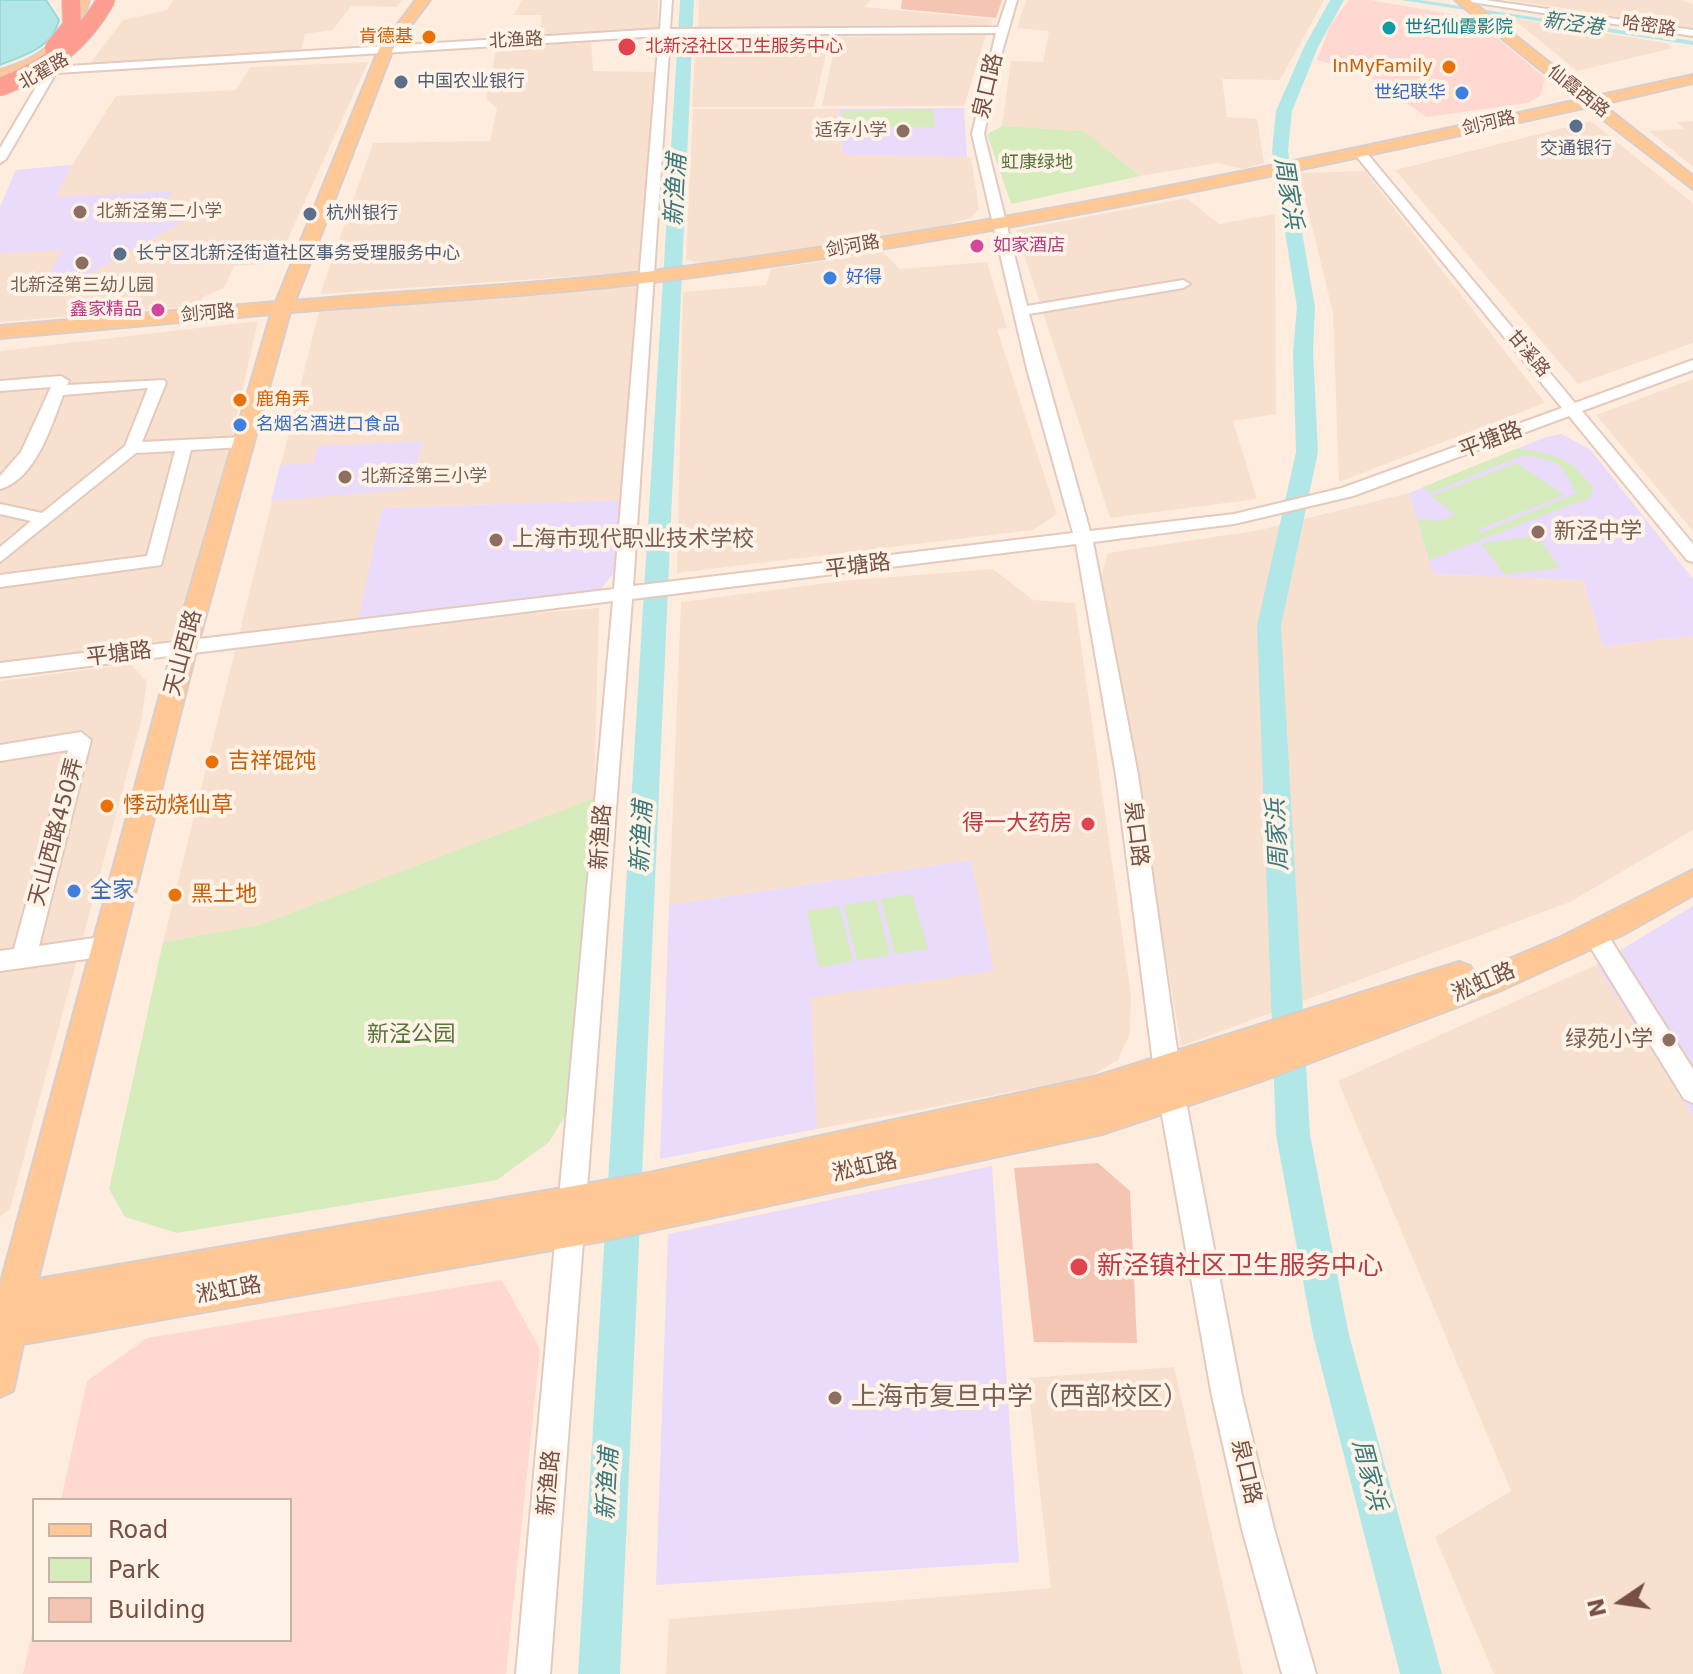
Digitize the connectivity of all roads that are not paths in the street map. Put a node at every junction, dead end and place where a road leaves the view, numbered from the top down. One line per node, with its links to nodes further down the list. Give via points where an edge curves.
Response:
1 (71, 0): 14 (highway, bridge, via 72,26 63,39 40,58)
2 (82, 0): 12 (main road, 北翟路, via 76,27 52,54)
3 (103, 0): 13 (main road, 北翟路, via 88,39); 16 (highway, bridge, via 90,28 58,59)
4 (423, 0): 11 (main road, 天山西路)
5 (667, 0): 9 (street, 新渔路)
6 (1012, 0): 8 (street, 泉口路)
7 (1463, 0): 10 (street, 哈密路); 18 (main road, 仙霞西路)
8 (1002, 30): 9 (street, 北渔路); 22 (street, 泉口路, via 978,134)
9 (669, 32): 11 (street, 北渔路); 23 (street, 新渔路)
10 (1693, 33)
11 (386, 49): 13 (street, 北渔路); 25 (main road, 天山西路)
12 (30, 66): 13 (street, 北渔路); 14 (main road, 北翟路)
13 (52, 70): 17 (main road, 北翟路); 20 (street)
14 (0, 77)
15 (1693, 79): 18 (main road, 剑河路)
16 (0, 87)
17 (0, 94)
18 (1588, 102): 19 (main road, 剑河路); 21 (main road, 仙霞西路)
19 (1361, 154): 22 (main road, 剑河路); 31 (street, 甘溪路)
20 (0, 159)
21 (1693, 184)
22 (997, 220): 23 (main road, 剑河路, via 847,249); 26 (street, 泉口路)
23 (648, 277): 25 (main road, 剑河路); 42 (street, 新渔路)
24 (1183, 284): 26 (street)
25 (282, 306): 27 (main road, 剑河路); 32 (main road, 天山西路)
26 (1022, 311): 38 (street, 泉口路)
27 (0, 332)
28 (1693, 365): 31 (street, 平塘路)
29 (0, 386): 30 (street)
30 (59, 386): 34 (street, via 158,383); 35 (street, via 33,445)
31 (1574, 410): 38 (street, 平塘路, via 1347,492 1234,519); 40 (street, 甘溪路)
32 (243, 442): 33 (street); 43 (main road, 天山西路)
33 (184, 446): 34 (street); 41 (street, via 155,561)
34 (132, 448): 37 (street)
35 (0, 484)
36 (0, 509): 37 (street)
37 (46, 519): 39 (street)
38 (1084, 538): 42 (street, 平塘路); 53 (street, 泉口路, via 1127,775)
39 (0, 556)
40 (1693, 556)
41 (0, 581)
42 (630, 594): 43 (street, 平塘路); 55 (street, 新渔路)
43 (185, 647): 44 (street, 平塘路); 49 (main road, 天山西路)
44 (0, 670)
45 (0, 753): 50 (street, 天山西路450弄, via 81,740)
46 (1693, 861): 52 (main road, 淞虹路, via 1636,896)
47 (1693, 881): 48 (main road, 淞虹路)
48 (1594, 933): 52 (main road, 淞虹路, via 1484,985); 54 (street)
49 (108, 946): 50 (street); 56 (main road, 天山西路)
50 (24, 957): 51 (street)
51 (0, 961)
52 (1330, 1029): 53 (main road, 淞虹路)
53 (1170, 1084): 55 (main road, 淞虹路, via 1102,1119); 59 (street, 泉口路, via 1227,1396)
54 (1693, 1091)
55 (587, 1213): 56 (main road, 淞虹路); 58 (street, 新渔路)
56 (4, 1323): 57 (main road, 天山西路)
57 (0, 1378)
58 (533, 1674)
59 (1299, 1674)

